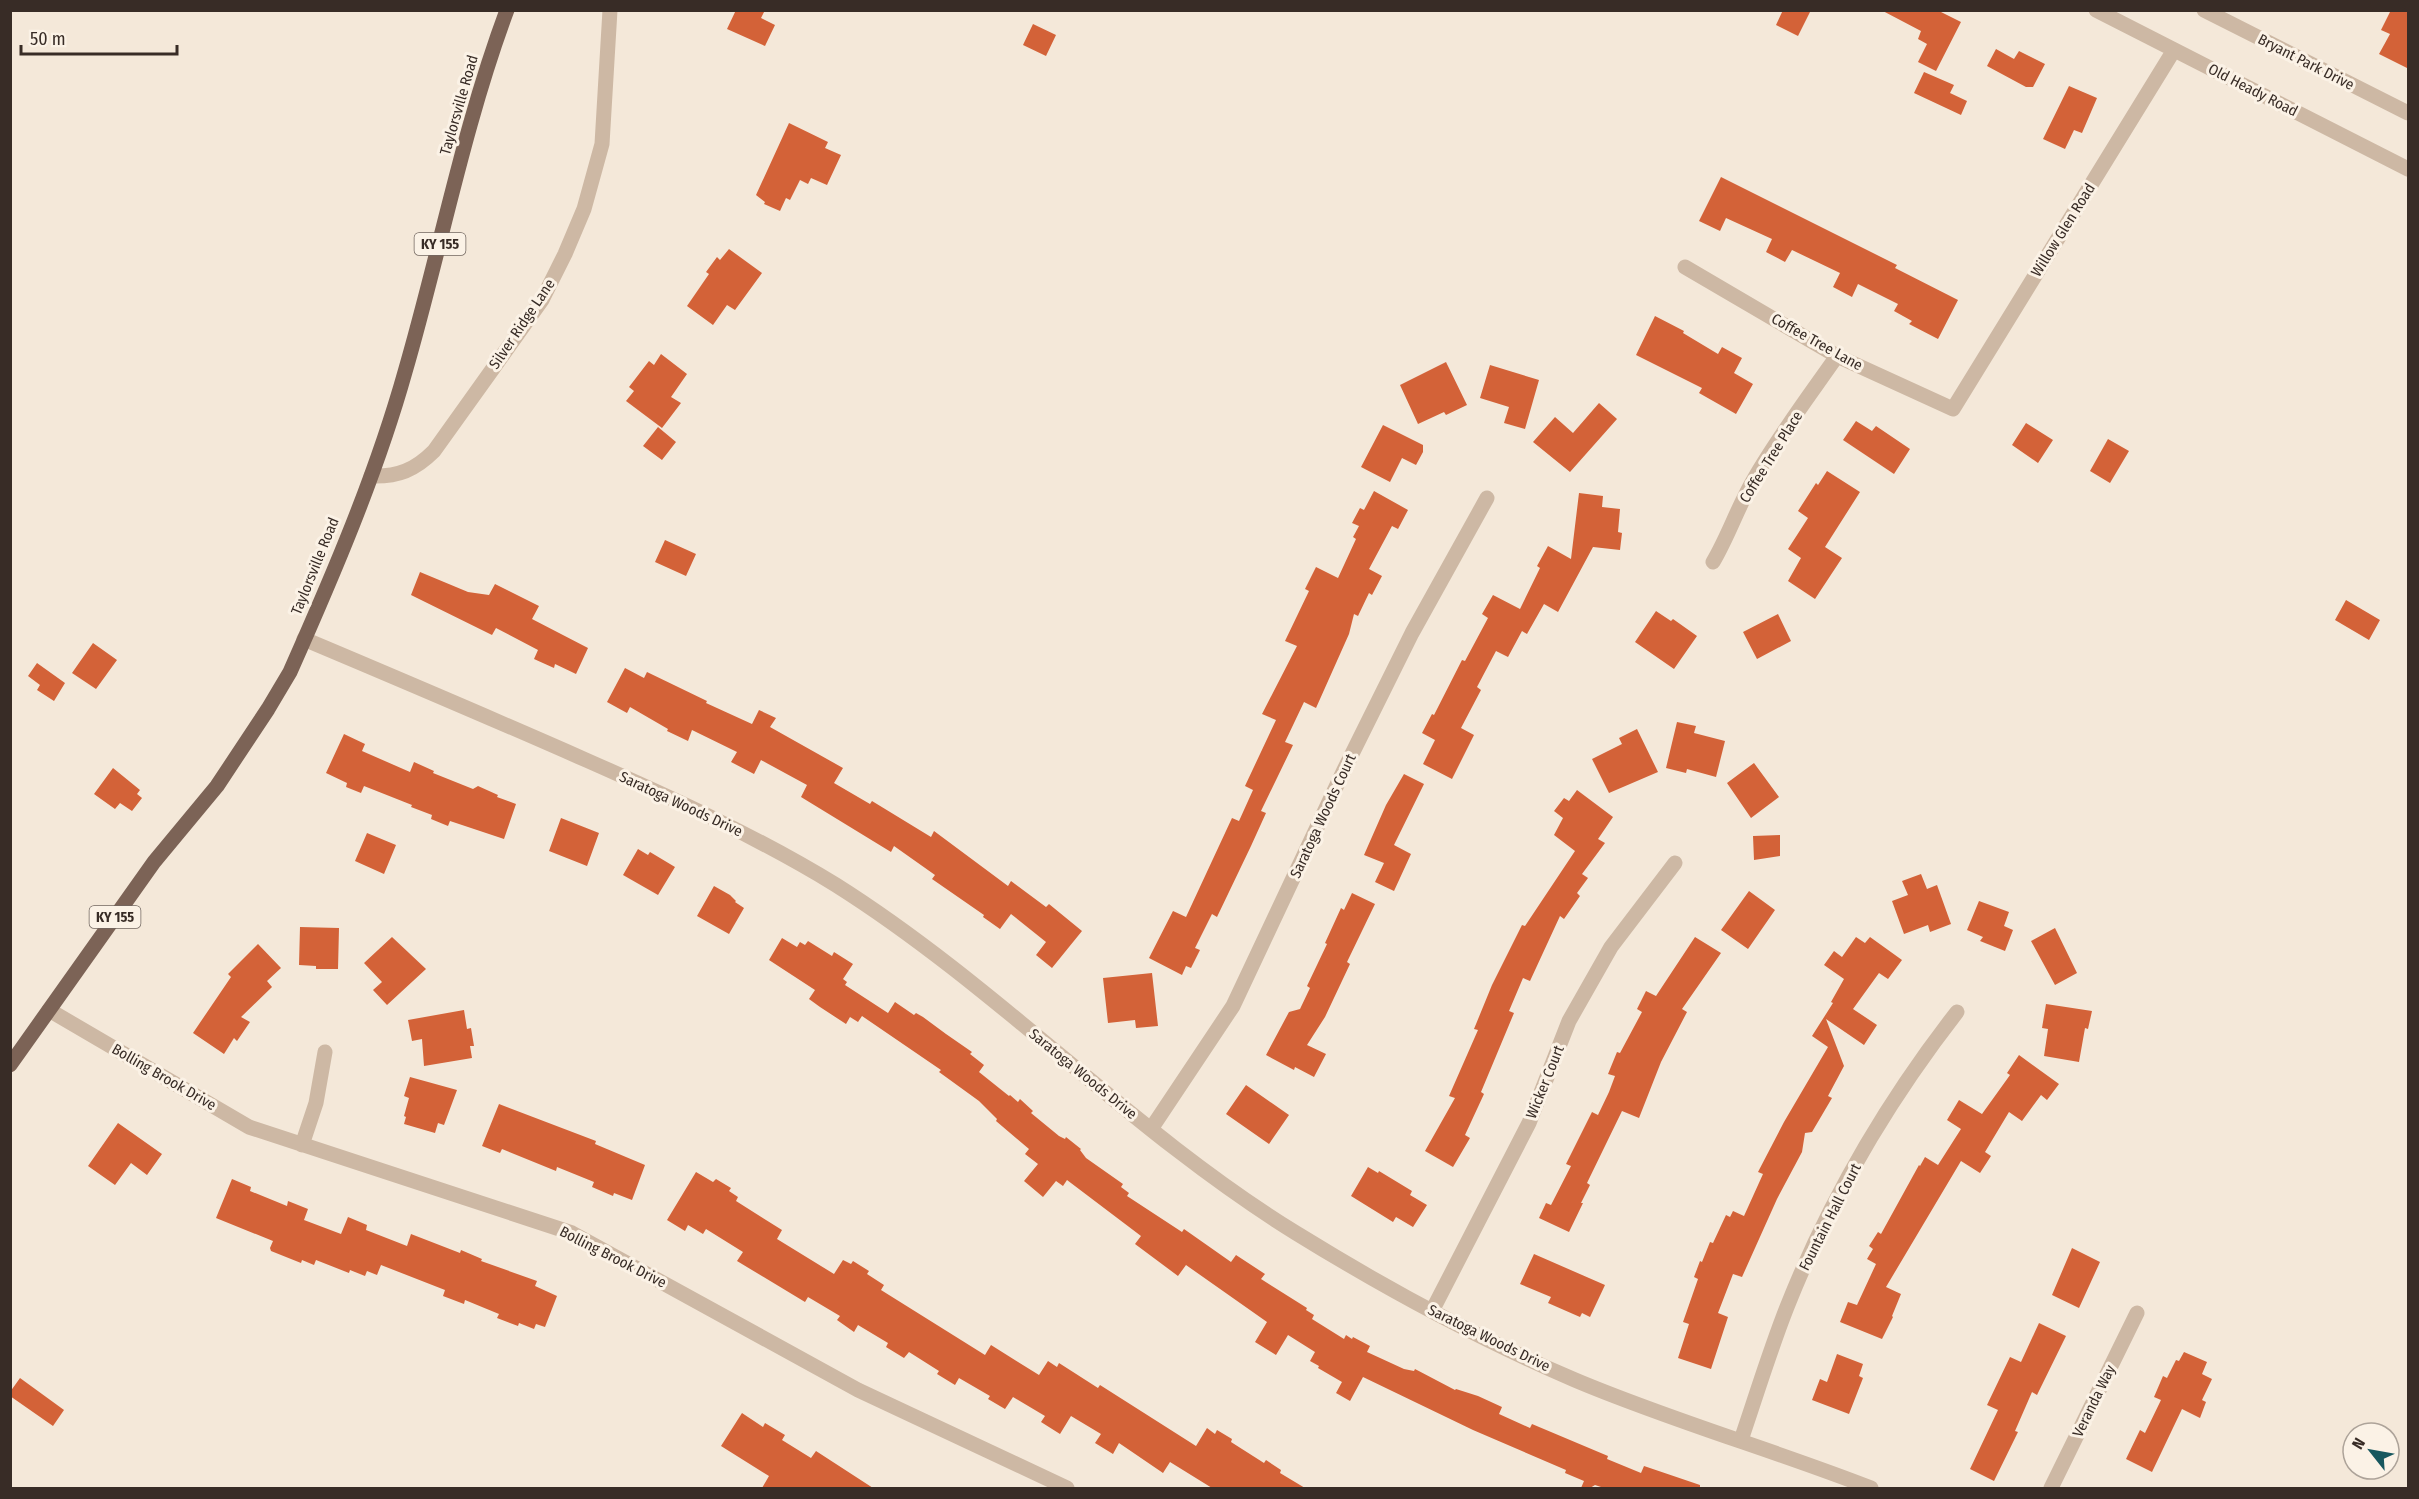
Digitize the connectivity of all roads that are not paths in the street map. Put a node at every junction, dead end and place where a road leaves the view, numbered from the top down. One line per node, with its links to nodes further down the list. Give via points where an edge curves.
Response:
1 (507, 10): 11 (main road, Taylorsville Road / KY 155, via 483,84 405,374)
2 (610, 10): 11 (street, Silver Ridge Lane, via 602,144 584,209 542,300 434,451 407,472)
3 (2096, 10): 5 (street, Old Heady Road)
4 (2204, 10): 6 (street, Bryant Park Drive)
5 (2174, 50): 7 (street, Old Heady Road); 10 (street, Willow Glen Road)
6 (2409, 113)
7 (2409, 169)
8 (1685, 267): 9 (street, Coffee Tree Lane)
9 (1837, 356): 10 (street, Coffee Tree Lane); 13 (street, Coffee Tree Place, via 1754,478)
10 (1953, 410)
11 (371, 476): 14 (main road, Taylorsville Road / KY 155)
12 (1487, 498): 20 (street, Saratoga Woods Court, via 1412,633 1233,1006)
13 (1713, 562)
14 (304, 639): 16 (main road, Taylorsville Road / KY 155, via 290,672 217,786 154,862); 20 (street, Saratoga Woods Drive, via 694,807 767,845 899,929)
15 (1675, 863): 22 (street, Wicker Court, via 1611,947 1569,1021 1529,1123)
16 (49, 1010): 19 (main road, Taylorsville Road / KY 155); 21 (street, Bolling Brook Drive, via 249,1127)
17 (1957, 1012): 24 (street, Fountain Hall Court, via 1926,1052 1845,1183 1787,1308)
18 (325, 1052): 21 (street, via 316,1103)
19 (10, 1065)
20 (1151, 1129): 22 (street, Saratoga Woods Drive, via 1201,1169 1294,1232)
21 (302, 1145): 25 (street, Bolling Brook Drive, via 572,1233 858,1390)
22 (1432, 1311): 24 (street, Saratoga Woods Drive, via 1575,1380)
23 (2137, 1313): 27 (street, Veranda Way)
24 (1741, 1440): 26 (street, Saratoga Woods Drive)
25 (1067, 1488)
26 (1871, 1488)
27 (2051, 1488)

